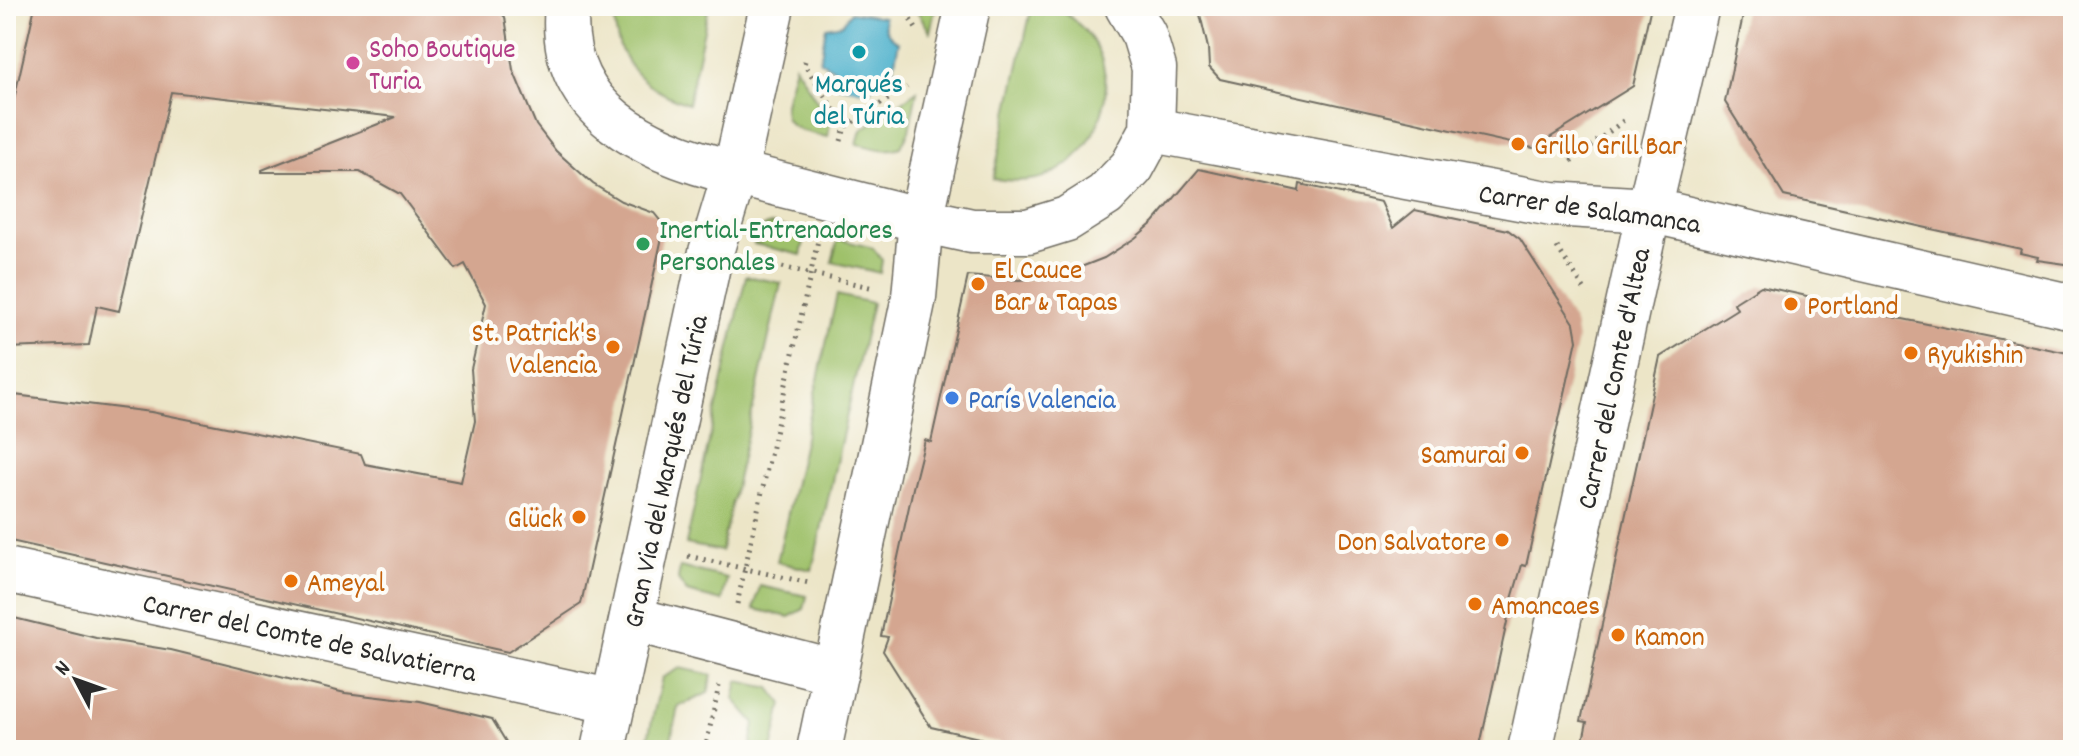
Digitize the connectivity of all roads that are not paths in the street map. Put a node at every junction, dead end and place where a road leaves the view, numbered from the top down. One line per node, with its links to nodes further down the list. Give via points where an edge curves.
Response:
1 (567, 6): 7 (street, via 571,65 614,122 689,162)
2 (772, 6): 7 (street, Gran Via del Marqués del Túria)
3 (968, 6): 9 (street)
4 (1127, 6): 6 (street, via 1144,35 1154,68)
5 (1697, 6): 8 (street, Carrer del Comte d'Altea)
6 (1152, 130): 8 (street, Carrer de Salamanca, via 1552,204); 9 (street, via 1132,167 1105,195 1067,219 999,233)
7 (735, 173): 9 (street); 12 (street, Gran Via del Marqués del Túria, via 711,252)
8 (1649, 210): 10 (street, Carrer de Salamanca); 17 (street, Carrer del Comte d'Altea)
9 (921, 220): 13 (street, via 914,297)
10 (2073, 307)
11 (6, 570): 14 (street, Carrer del Comte de Salvatierra)
12 (632, 619): 13 (street); 14 (street, Gran Via del Marqués del Túria)
13 (836, 672): 16 (street)
14 (614, 702): 15 (street, Gran Via del Marqués del Túria)
15 (603, 750)
16 (819, 750)
17 (1530, 750)

